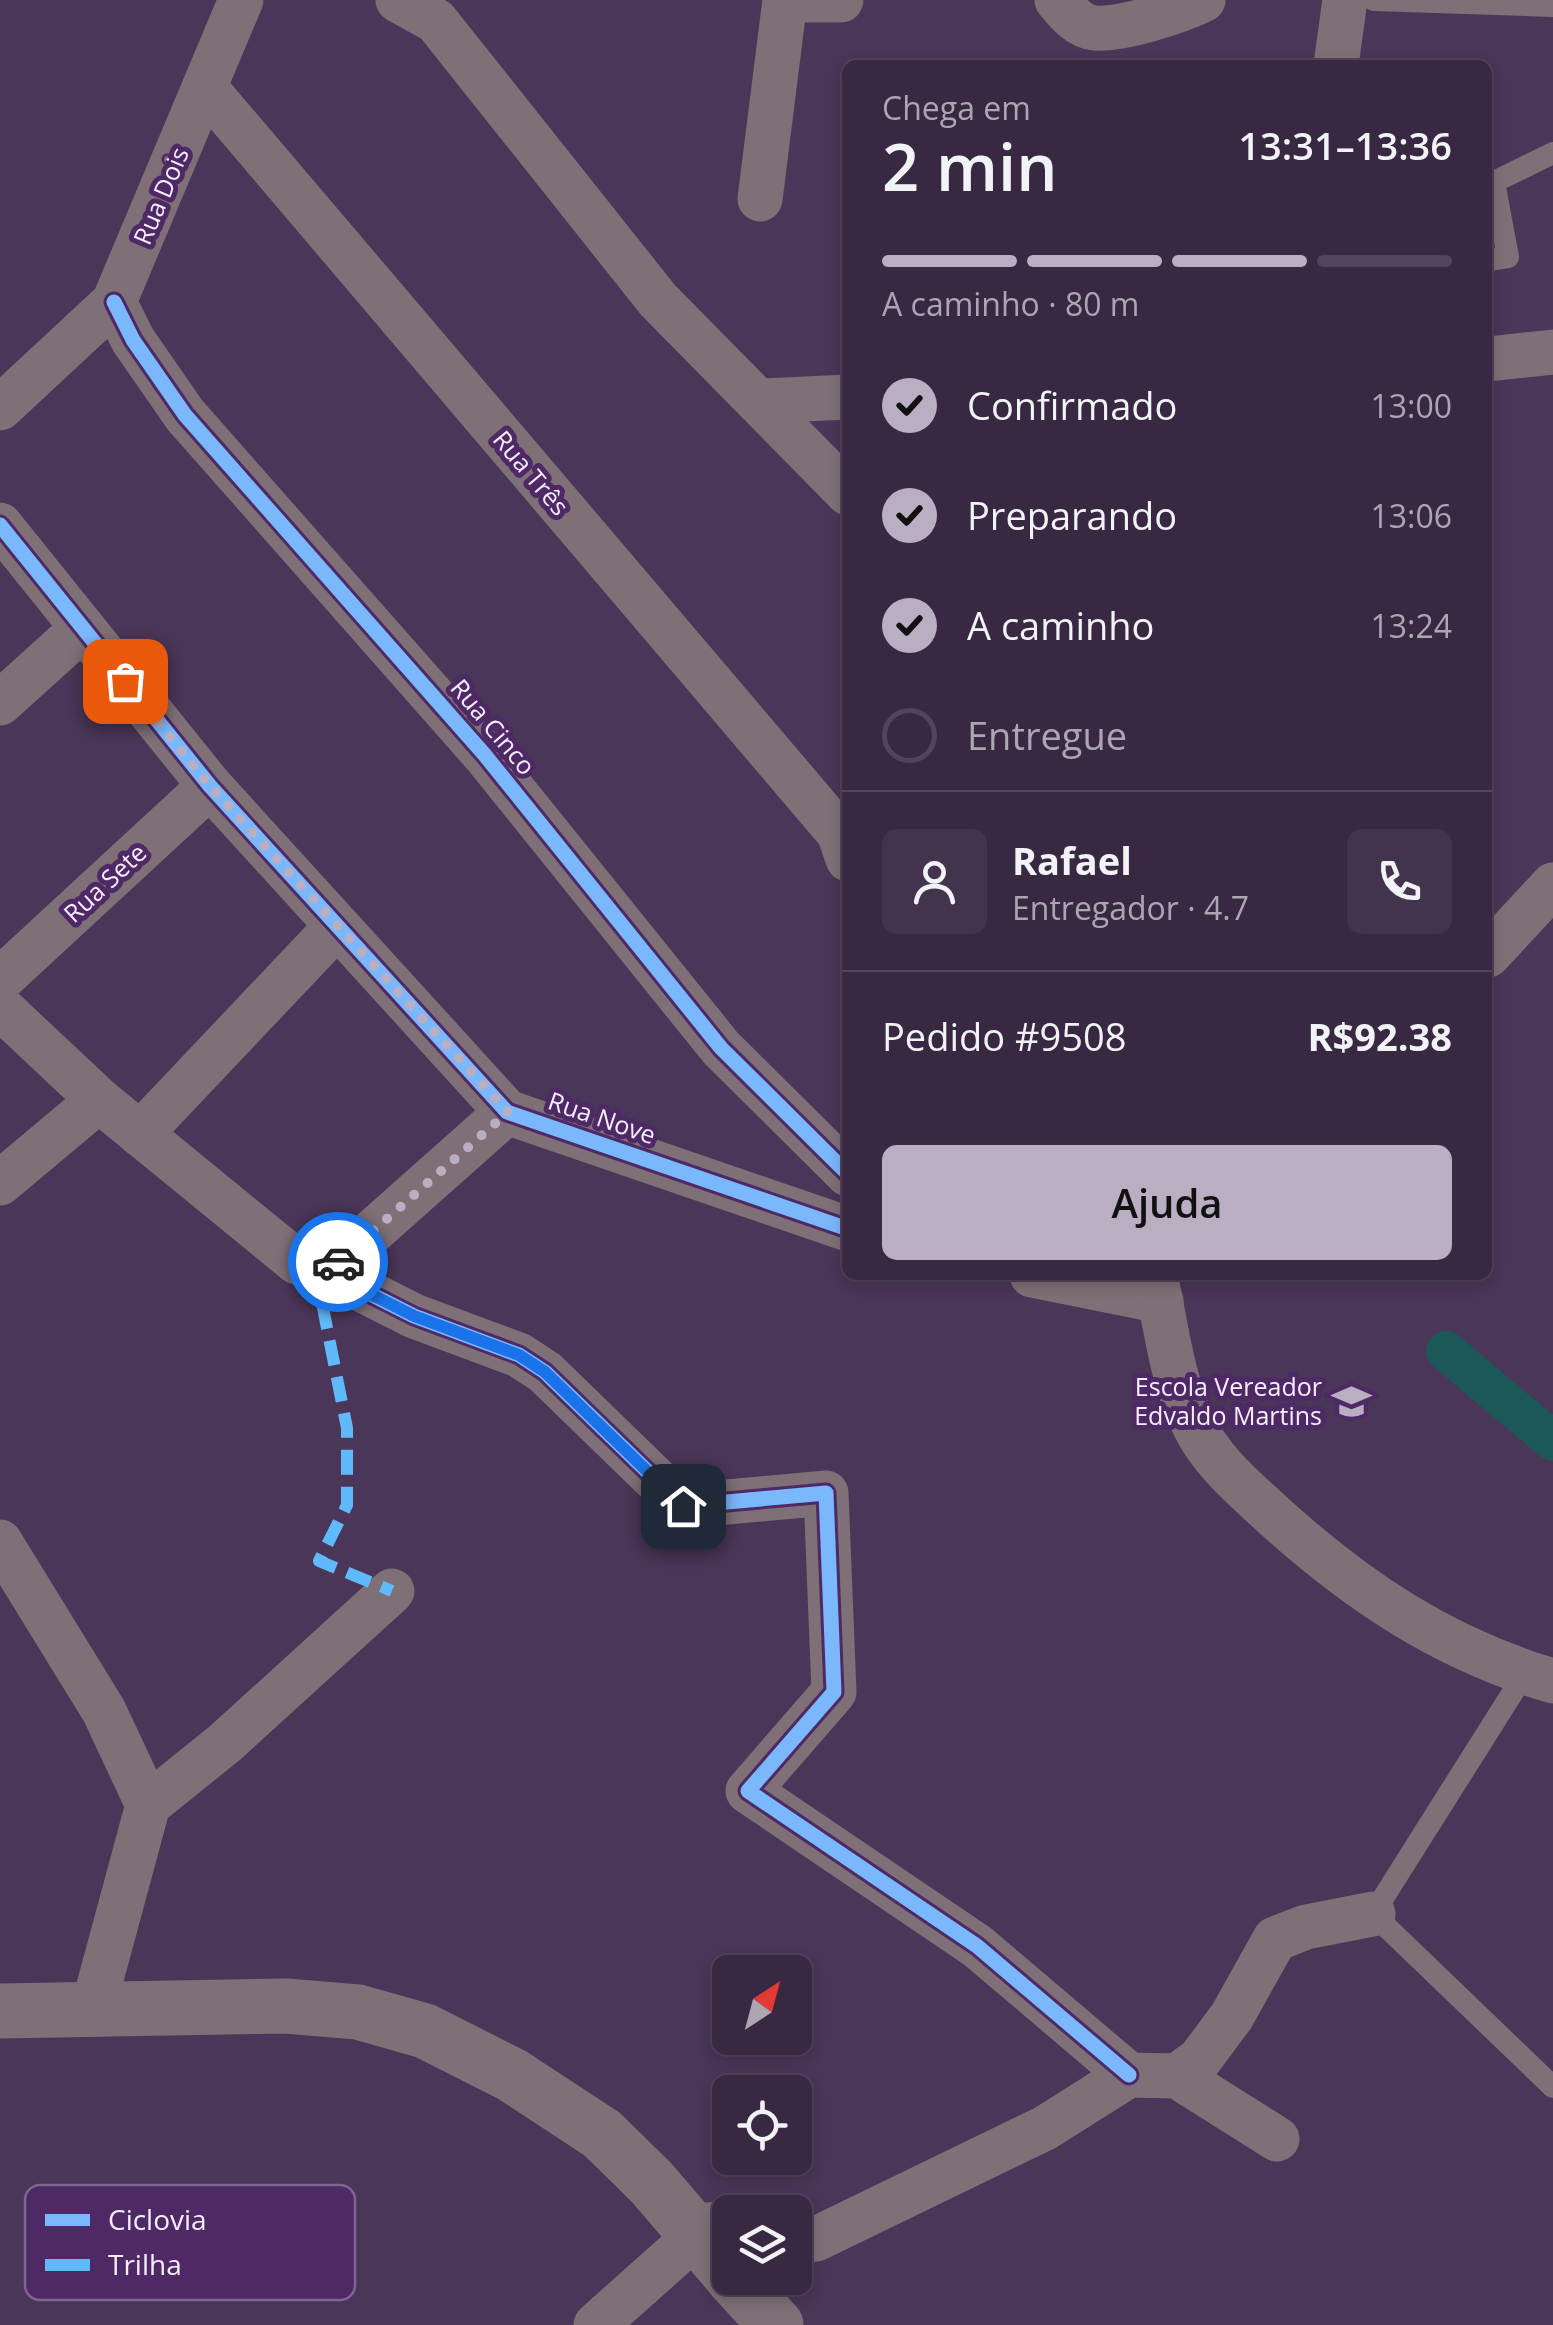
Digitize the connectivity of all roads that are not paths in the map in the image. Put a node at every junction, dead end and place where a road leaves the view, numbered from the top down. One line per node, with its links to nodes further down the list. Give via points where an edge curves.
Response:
1 (241, 0): 12 (street)
2 (785, 0): 14 (street)
3 (807, 0): 4 (street)
4 (841, 0)
5 (1057, 0): 6 (street, via 1092,29)
6 (1203, 0)
7 (1345, 0): 11 (street)
8 (1374, 0): 9 (lane)
9 (1553, 6)
10 (426, 7): 20 (street, via 658,300)
11 (1337, 60)
12 (206, 90): 16 (street, Rua Dois); 27 (street, Rua Três)
13 (1553, 153): 15 (lane, via 1494,182 1508,257)
14 (760, 200)
15 (1492, 259)
16 (114, 302): 21 (street); 36 (street, Rua Cinco, via 185,415 484,754 721,1048)
17 (1553, 352): 18 (street)
18 (1492, 359)
19 (842, 397): 20 (street)
20 (761, 401): 22 (street)
21 (0, 408)
22 (842, 487)
23 (0, 525): 24 (street, Rua Nove)
24 (83, 628): 25 (street); 26 (street, Rua Nove)
25 (0, 703)
26 (210, 786): 29 (street, Rua Nove); 31 (street, Rua Sete)
27 (842, 836)
28 (1553, 884): 30 (street)
29 (337, 926): 34 (street, Rua Nove); 35 (street)
30 (1492, 951)
31 (0, 980)
32 (0, 1007): 33 (street)
33 (100, 1100): 35 (street); 37 (street)
34 (508, 1112): 38 (street, Rua Nove); 39 (street)
35 (140, 1134): 39 (street, via 296,1262)
36 (842, 1168)
37 (0, 1183)
38 (842, 1227)
39 (327, 1272): 49 (street, via 545,1372 683,1506 826,1493 834,1692 748,1791 977,1946)
40 (1107, 1280): 41 (street)
41 (1167, 1284): 44 (street, via 1184,1401 1194,1427 1232,1478 1337,1573 1401,1616 1492,1663)
42 (0, 1542): 45 (street, via 104,1712)
43 (392, 1591): 45 (street)
44 (1539, 1677): 46 (lane)
45 (148, 1805): 48 (street)
46 (1373, 1914): 50 (street, via 1275,1940 1232,2016 1200,2059); 51 (lane)
47 (0, 2011): 48 (street)
48 (92, 2012): 54 (street, via 286,2006 358,2012 425,2030 512,2075 602,2134)
49 (1129, 2075): 50 (street); 53 (street, via 1045,2128)
50 (1177, 2076): 52 (street)
51 (1553, 2087)
52 (1276, 2139)
53 (812, 2239)
54 (712, 2242)
55 (712, 2259): 57 (street)
56 (754, 2295): 58 (street)
57 (596, 2325)
58 (776, 2325)

